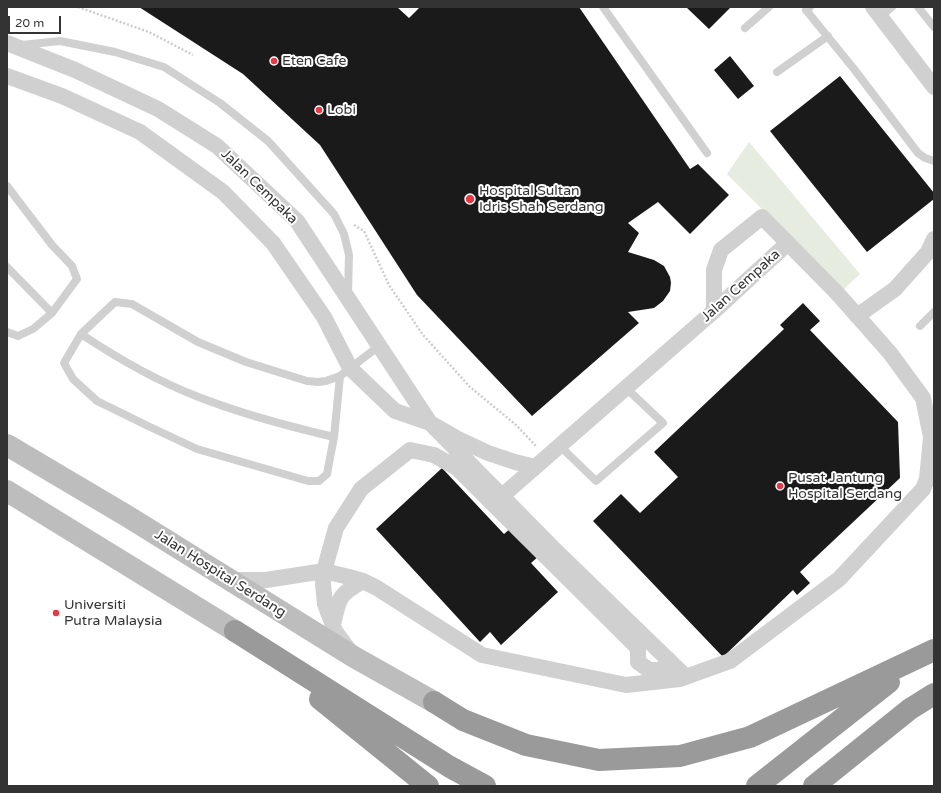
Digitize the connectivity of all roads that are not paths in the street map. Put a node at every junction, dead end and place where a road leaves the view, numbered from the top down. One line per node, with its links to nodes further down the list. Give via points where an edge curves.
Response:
1 (603, 7): 13 (lane)
2 (769, 7): 7 (lane)
3 (918, 7): 6 (lane)
4 (807, 8): 8 (lane)
5 (882, 10): 12 (street)
6 (934, 27)
7 (745, 28)
8 (828, 36): 10 (lane); 14 (lane, via 918,153)
9 (11, 45): 19 (street, Jalan Cempaka, via 75,70 158,109 217,146 297,221); 19 (lane, via 60,41 115,52 164,67 220,103 268,141 334,214 350,254)
10 (777, 72)
11 (7, 76): 28 (street, Jalan Cempaka, via 62,96 140,132 223,192 273,243 324,317)
12 (934, 87)
13 (707, 153)
14 (934, 161)
15 (7, 186): 22 (lane, via 52,245 72,266 76,279)
16 (934, 239): 23 (street, via 928,252 894,289)
17 (788, 243): 20 (street, Jalan Cempaka); 20 (street, via 762,217 721,250 714,270); 23 (street, Jalan Cempaka)
18 (7, 266): 22 (lane)
19 (348, 299): 27 (street, Jalan Cempaka)
20 (714, 312): 29 (street, Jalan Cempaka)
21 (934, 312): 24 (lane)
22 (52, 313): 25 (lane, via 33,329 18,336)
23 (857, 316): 45 (street, Jalan Cempaka, via 890,353 923,398 931,437 927,480 923,489 839,580 730,661)
24 (920, 326)
25 (7, 332)
26 (81, 334): 28 (lane, via 115,302 132,304 198,342 246,362 307,381 326,381); 31 (lane, via 123,362 195,396 282,425); 31 (lane, via 64,363 73,379 97,401 197,449 308,481 319,481 327,474)
27 (379, 346): 28 (lane); 30 (street, Jalan Cempaka)
28 (345, 372): 30 (street, Jalan Cempaka, via 395,411); 31 (lane)
29 (626, 388): 33 (street, Jalan Cempaka); 33 (lane, via 663,423 596,481)
30 (430, 423): 34 (street, Jalan Cempaka, via 488,453 515,462); 36 (street, Jalan Cempaka)
31 (334, 437)
32 (7, 445): 38 (main road, Jalan Hospital Serdang)
33 (559, 445): 34 (street, Jalan Cempaka)
34 (540, 462): 36 (street, Jalan Cempaka)
35 (7, 491): 41 (main road)
36 (502, 496): 44 (street)
37 (324, 572): 38 (street, Jalan Cempaka, via 266,580); 39 (street, Jalan Cempaka); 40 (street, via 325,604); 44 (street, via 336,528 361,489 410,450 434,454 457,468 638,648 638,662 649,670 663,670)
38 (230, 580): 43 (main road, Jalan Hospital Serdang)
39 (363, 581): 40 (street, via 348,589 339,599); 45 (street, Jalan Cempaka, via 482,655 626,685)
40 (333, 625): 43 (street)
41 (235, 631): 48 (highway); 49 (highway, via 450,767)
42 (934, 650): 47 (highway, via 750,737 680,756 599,760 526,745 463,720); 50 (highway, via 885,684)
43 (354, 657): 47 (main road, Jalan Hospital Serdang)
44 (668, 659): 45 (street)
45 (686, 677)
46 (934, 694): 51 (highway, via 910,709)
47 (434, 702)
48 (428, 786)
49 (485, 786)
50 (756, 786)
51 (814, 786)

